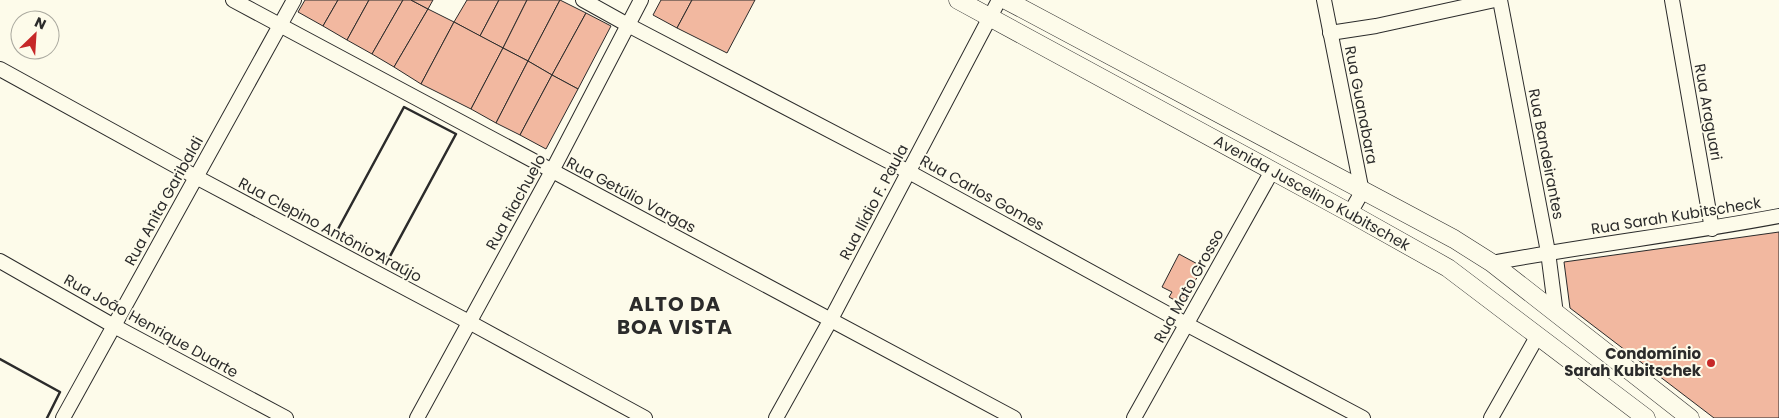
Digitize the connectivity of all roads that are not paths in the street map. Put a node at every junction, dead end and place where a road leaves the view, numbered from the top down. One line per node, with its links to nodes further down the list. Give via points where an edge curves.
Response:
1 (232, 0): 14 (street, Rua Getúlio Vargas)
2 (294, 0): 14 (street, Rua Anita Garibaldi)
3 (583, 0): 13 (street, Rua Carlos Gomes)
4 (641, 0): 13 (street, Rua Riachuelo)
5 (958, 0): 12 (street, Avenida Juscelino Kubitschek)
6 (999, 0): 12 (street, Rua Ilídio F. Paula)
7 (1006, 0): 17 (street, Avenida Juscelino Kubitschek)
8 (1324, 0): 15 (street, Rua Guanabara)
9 (1496, 0): 15 (street)
10 (1500, 0): 27 (street, Rua Bandeirantes)
11 (1672, 0): 26 (street, Rua Araguari)
12 (990, 17): 18 (street, Avenida Juscelino Kubitschek); 21 (street, Rua Ilídio F. Paula)
13 (628, 25): 19 (street, Rua Riachuelo); 21 (street, Rua Carlos Gomes)
14 (281, 26): 19 (street, Rua Getúlio Vargas); 22 (street, Rua Anita Garibaldi)
15 (1330, 33): 23 (street, Rua Guanabara)
16 (0, 69): 22 (street, Rua Clepino Antônio Araújo)
17 (1214, 112): 18 (street); 23 (street, Avenida Juscelino Kubitschek)
18 (1202, 132): 20 (street, Avenida Juscelino Kubitschek)
19 (552, 171): 31 (street, Rua Getúlio Vargas); 32 (street, Rua Riachuelo)
20 (1272, 171): 24 (street, Avenida Juscelino Kubitschek); 33 (street, Rua Mato Grosso)
21 (909, 172): 31 (street, Rua Ilídio F. Paula); 33 (street, Rua Carlos Gomes)
22 (196, 177): 32 (street, Rua Clepino Antônio Araújo); 34 (street, Rua Anita Garibaldi)
23 (1362, 192): 24 (street); 29 (street, Avenida Juscelino Kubitschek, via 1454,239)
24 (1350, 213): 35 (street, Avenida Juscelino Kubitschek, via 1448,268)
25 (1779, 216): 26 (street, Rua Sarah Kubitscheck)
26 (1712, 229): 27 (street, Rua Sarah Kubitscheck)
27 (1548, 252): 29 (street, Rua Sarah Kubitscheck); 30 (street, Rua Bandeirantes)
28 (0, 261): 34 (street, Rua João Henrique Duarte)
29 (1492, 263): 30 (street, Avenida Juscelino Kubitschek)
30 (1556, 314): 46 (street, Avenida Juscelino Kubitschek)
31 (830, 320): 40 (street, Rua Ilídio F. Paula); 41 (street, Rua Getúlio Vargas)
32 (469, 322): 38 (street, Rua Riachuelo); 39 (street, Rua Clepino Antônio Araújo)
33 (1186, 324): 42 (street, Rua Mato Grosso); 43 (street, Rua Carlos Gomes)
34 (114, 326): 36 (street, Rua Anita Garibaldi); 37 (street, Rua João Henrique Duarte)
35 (1538, 335): 44 (street); 45 (street, Avenida Juscelino Kubitschek)
36 (63, 418)
37 (286, 418)
38 (417, 418)
39 (645, 418)
40 (776, 418)
41 (1014, 418)
42 (1134, 418)
43 (1363, 418)
44 (1490, 418)
45 (1646, 418)
46 (1690, 418)

